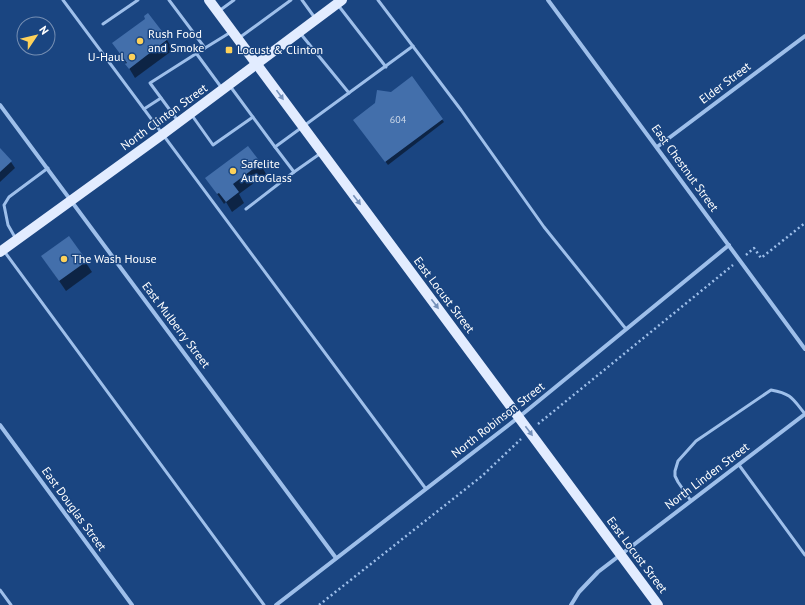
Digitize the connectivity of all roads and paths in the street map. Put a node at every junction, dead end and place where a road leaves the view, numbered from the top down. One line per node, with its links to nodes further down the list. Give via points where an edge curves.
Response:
1 (63, 0): 26 (lane)
2 (138, 0): 13 (lane)
3 (169, 0): 18 (lane)
4 (209, 0): 11 (main road, East Locust Street)
5 (234, 0): 11 (lane)
6 (291, 0): 15 (lane)
7 (302, 0): 12 (lane)
8 (378, 0): 17 (lane)
9 (548, 0): 33 (street, East Chestnut Street)
10 (340, 2): 12 (main road, North Clinton Street); 21 (lane)
11 (218, 12): 15 (main road, East Locust Street)
12 (316, 19): 14 (main road, North Clinton Street)
13 (103, 24)
14 (299, 32): 20 (main road, North Clinton Street); 23 (lane)
15 (235, 35): 18 (lane); 20 (main road, East Locust Street)
16 (805, 36): 33 (street, Elder Street)
17 (413, 46): 21 (lane); 44 (lane, via 544,227)
18 (204, 48): 19 (lane)
19 (196, 53): 22 (lane); 24 (lane, via 150,83)
20 (256, 64): 22 (main road, North Clinton Street); 30 (main road, East Locust Street, one-way to 30)
21 (386, 66): 23 (lane)
22 (226, 87): 27 (main road, North Clinton Street); 28 (lane)
23 (349, 93): 30 (lane)
24 (161, 98): 26 (lane); 29 (lane)
25 (0, 105): 35 (street, East Mulberry Street)
26 (144, 109): 31 (lane)
27 (190, 114): 28 (lane, via 213,145); 29 (main road, North Clinton Street)
28 (253, 117): 32 (lane)
29 (179, 122): 31 (main road, North Clinton Street)
30 (303, 127): 32 (lane); 34 (main road, East Locust Street)
31 (163, 134): 37 (main road, North Clinton Street); 51 (lane)
32 (275, 147): 36 (lane)
33 (657, 147): 41 (street, East Chestnut Street)
34 (322, 152): 36 (lane); 47 (main road, East Locust Street, one-way to 47)
35 (48, 168): 37 (street, East Mulberry Street); 40 (lane, via 9,197 4,205 8,225)
36 (294, 172): 38 (lane)
37 (71, 200): 40 (main road, North Clinton Street); 55 (street, East Mulberry Street)
38 (246, 209)
39 (805, 223): 43 (path, via 761,258 754,248)
40 (16, 240): 42 (main road, North Clinton Street)
41 (728, 245): 43 (street, East Chestnut Street); 44 (street, North Robinson Street)
42 (2, 251): 59 (lane)
43 (740, 259): 45 (street, East Chestnut Street); 49 (path)
44 (626, 329): 47 (street, North Robinson Street)
45 (805, 349)
46 (805, 414): 50 (street, North Linden Street); 52 (lane, via 790,396 784,392 771,390 696,442 678,462 675,471 678,482)
47 (519, 417): 49 (main road, East Locust Street, one-way to 49); 51 (street, North Robinson Street)
48 (0, 425): 58 (street, East Douglas Street)
49 (530, 431): 53 (main road, East Locust Street); 61 (path, via 482,476)
50 (738, 465): 52 (street, North Linden Street); 54 (lane)
51 (426, 488): 55 (street, North Robinson Street)
52 (691, 500): 53 (street, North Linden Street)
53 (620, 554): 62 (street, North Linden Street, via 598,572 579,592); 63 (main road, East Locust Street)
54 (805, 555)
55 (336, 558): 60 (street, North Robinson Street)
56 (0, 590): 57 (lane)
57 (11, 605)
58 (132, 605)
59 (264, 605)
60 (276, 605)
61 (319, 605)
62 (571, 605)
63 (658, 605)

